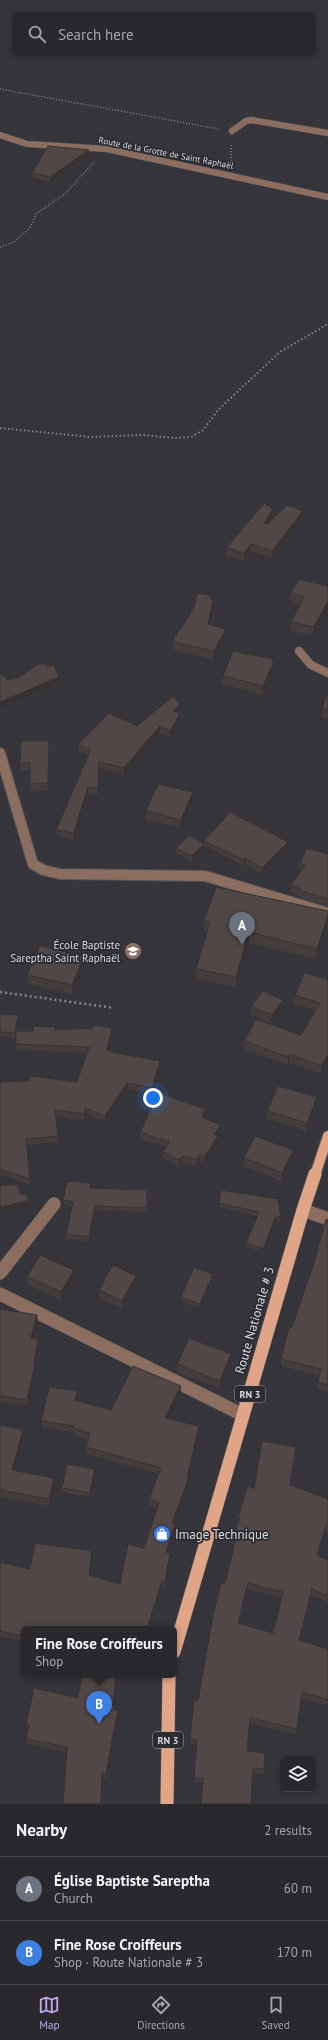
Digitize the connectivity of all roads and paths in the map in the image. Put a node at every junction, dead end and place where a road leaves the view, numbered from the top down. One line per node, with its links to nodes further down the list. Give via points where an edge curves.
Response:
1 (0, 89): 2 (path)
2 (232, 131): 3 (street, via 250,120); 6 (path)
3 (328, 133)
4 (0, 135): 5 (street, Route de la Grotte de Saint Raphaël, via 26,144)
5 (108, 148): 6 (street, Route de la Grotte de Saint Raphaël); 8 (path, via 66,193 36,214 29,229 14,242)
6 (231, 174): 7 (street, Route de la Grotte de Saint Raphaël)
7 (328, 197)
8 (0, 247)
9 (328, 324): 10 (path, via 280,352 219,409 203,430 191,437 90,437)
10 (0, 428)
11 (299, 650): 12 (street, via 310,664)
12 (328, 673)
13 (0, 753): 14 (street, via 33,864 43,870 60,874 205,876)
14 (328, 913)
15 (0, 992): 16 (path)
16 (114, 1008)
17 (328, 1136): 19 (main road, Route Nationale # 3 / RN 3)
18 (54, 1204): 21 (street)
19 (303, 1210): 20 (street); 23 (main road, Route Nationale # 3 / RN 3)
20 (328, 1219)
21 (0, 1273)
22 (0, 1294): 23 (street)
23 (243, 1415): 24 (main road, Route Nationale # 3 / RN 3)
24 (177, 1642)
25 (169, 1678): 26 (main road, RN 3)
26 (167, 1804)

